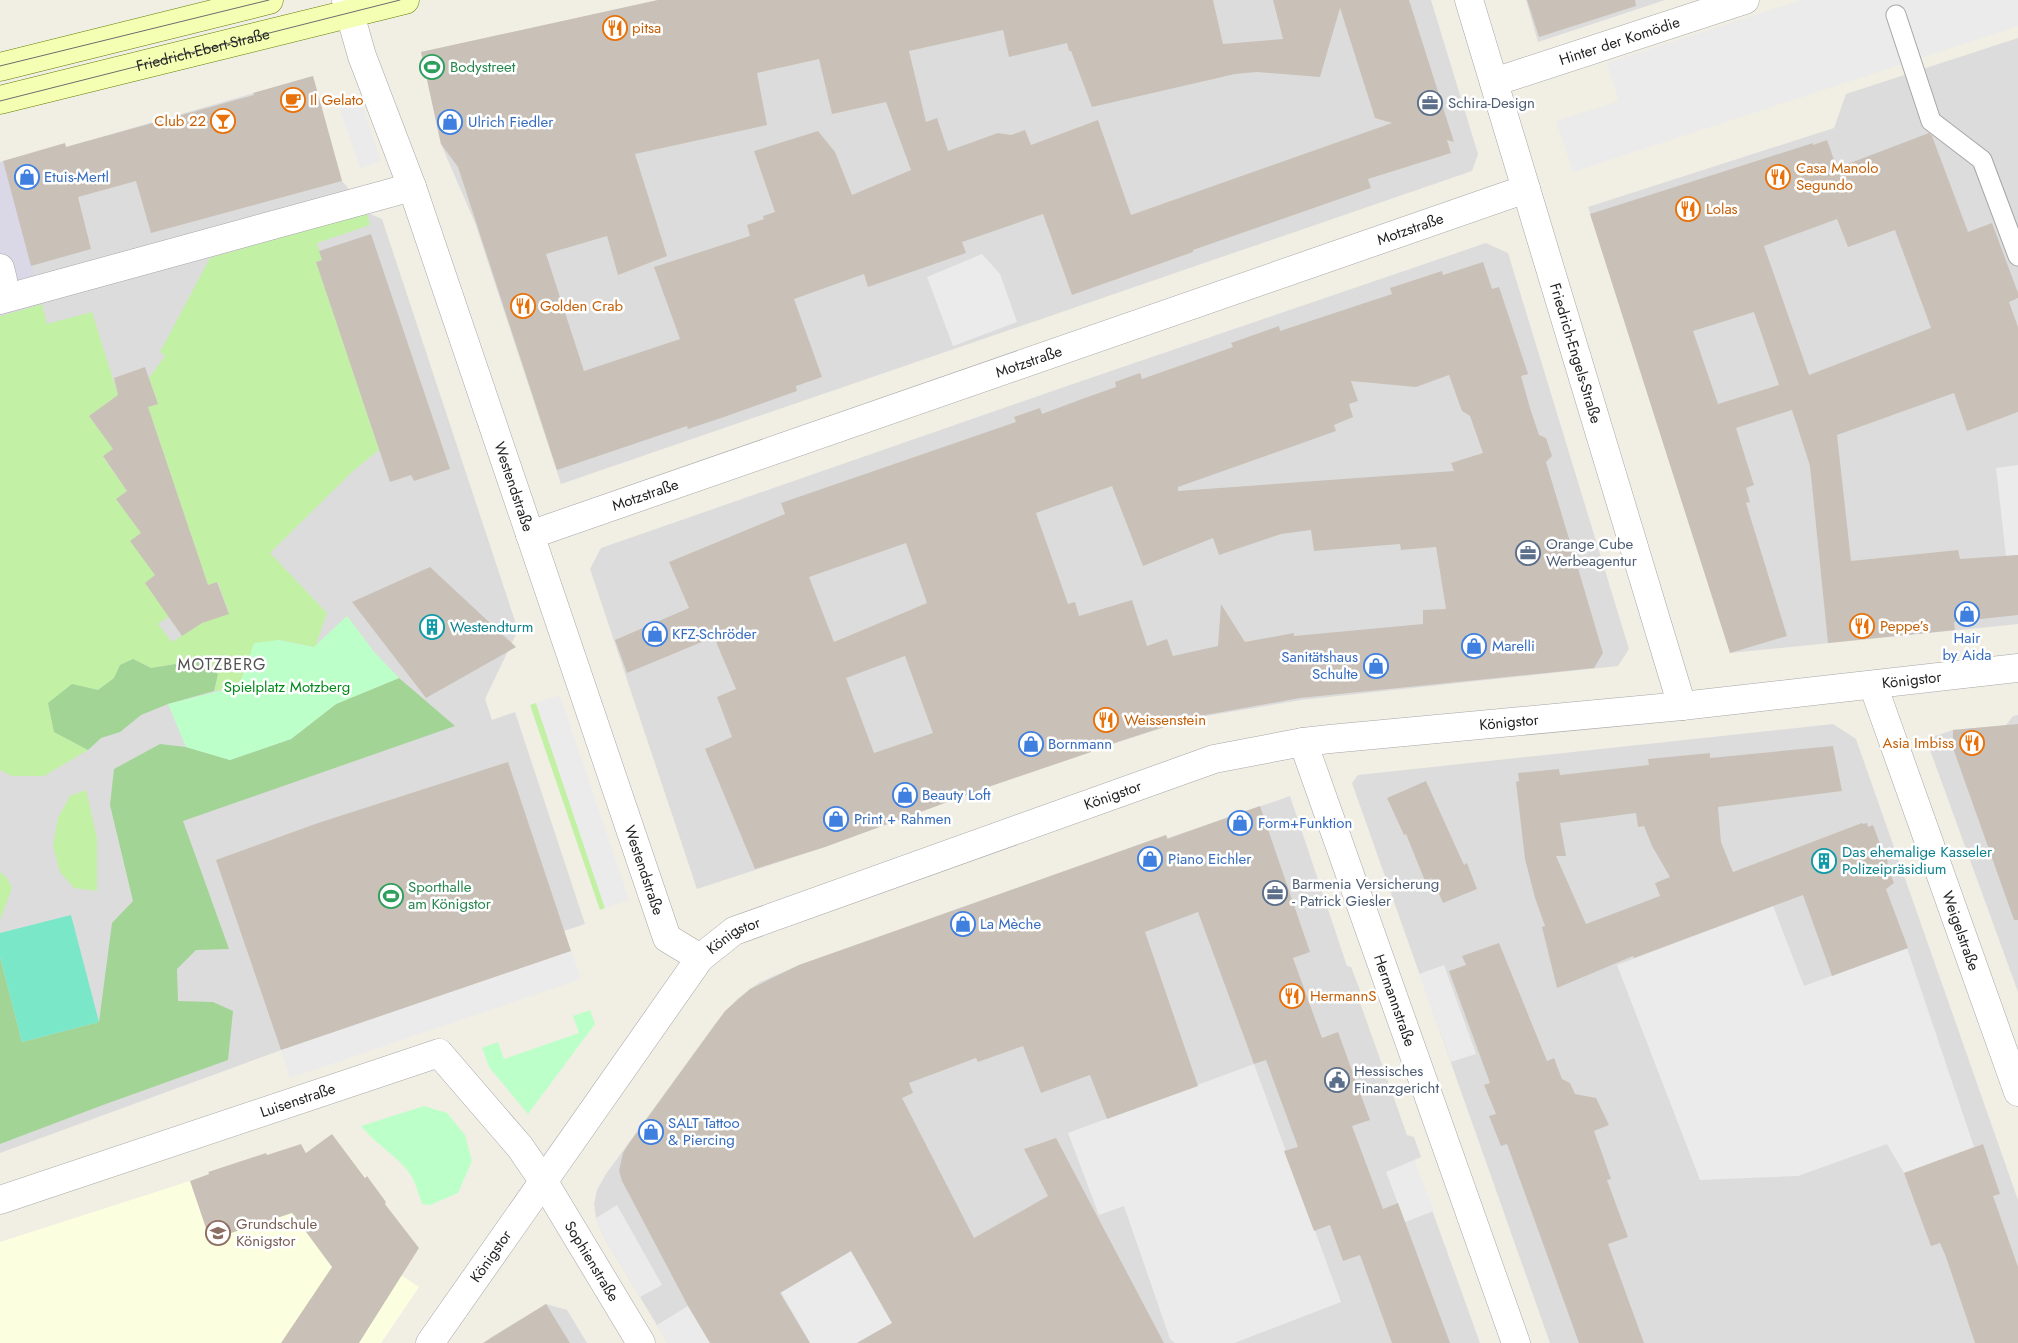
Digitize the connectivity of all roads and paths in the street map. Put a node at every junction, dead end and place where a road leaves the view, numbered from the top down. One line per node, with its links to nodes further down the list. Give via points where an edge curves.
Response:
1 (269, 0): 7 (main road, Friedrich-Ebert-Straße)
2 (405, 0): 5 (main road, Friedrich-Ebert-Straße)
3 (1469, 0): 8 (street, Friedrich-Engels-Straße)
4 (1745, 0): 8 (street, Hinter der Komödie)
5 (348, 7): 9 (main road, Friedrich-Ebert-Straße); 10 (street, Westendstraße, via 365,63)
6 (1896, 14): 12 (lane, via 1931,121 1982,160)
7 (0, 67)
8 (1494, 82): 11 (street, Friedrich-Engels-Straße)
9 (0, 100)
10 (412, 186): 14 (street); 15 (street, Westendstraße)
11 (1526, 189): 15 (street, Motzstraße); 18 (street, Friedrich-Engels-Straße)
12 (2018, 256)
13 (33, 272): 14 (street)
14 (1, 282)
15 (530, 535): 20 (street, Westendstraße, via 667,938)
16 (2018, 668): 17 (street, Königstor)
17 (1873, 685): 18 (street, Königstor); 21 (street, Weigelstraße)
18 (1682, 706): 19 (street, Königstor)
19 (1303, 742): 20 (street, Königstor, via 1214,759 734,931); 26 (street, Hermannstraße)
20 (700, 958): 22 (street, Königstor)
21 (2018, 1092)
22 (544, 1182): 23 (street, Luisenstraße, via 520,1147 439,1053); 24 (street, Königstor); 25 (street, Sophienstraße)
23 (0, 1200)
24 (430, 1343)
25 (641, 1343)
26 (1516, 1343)

